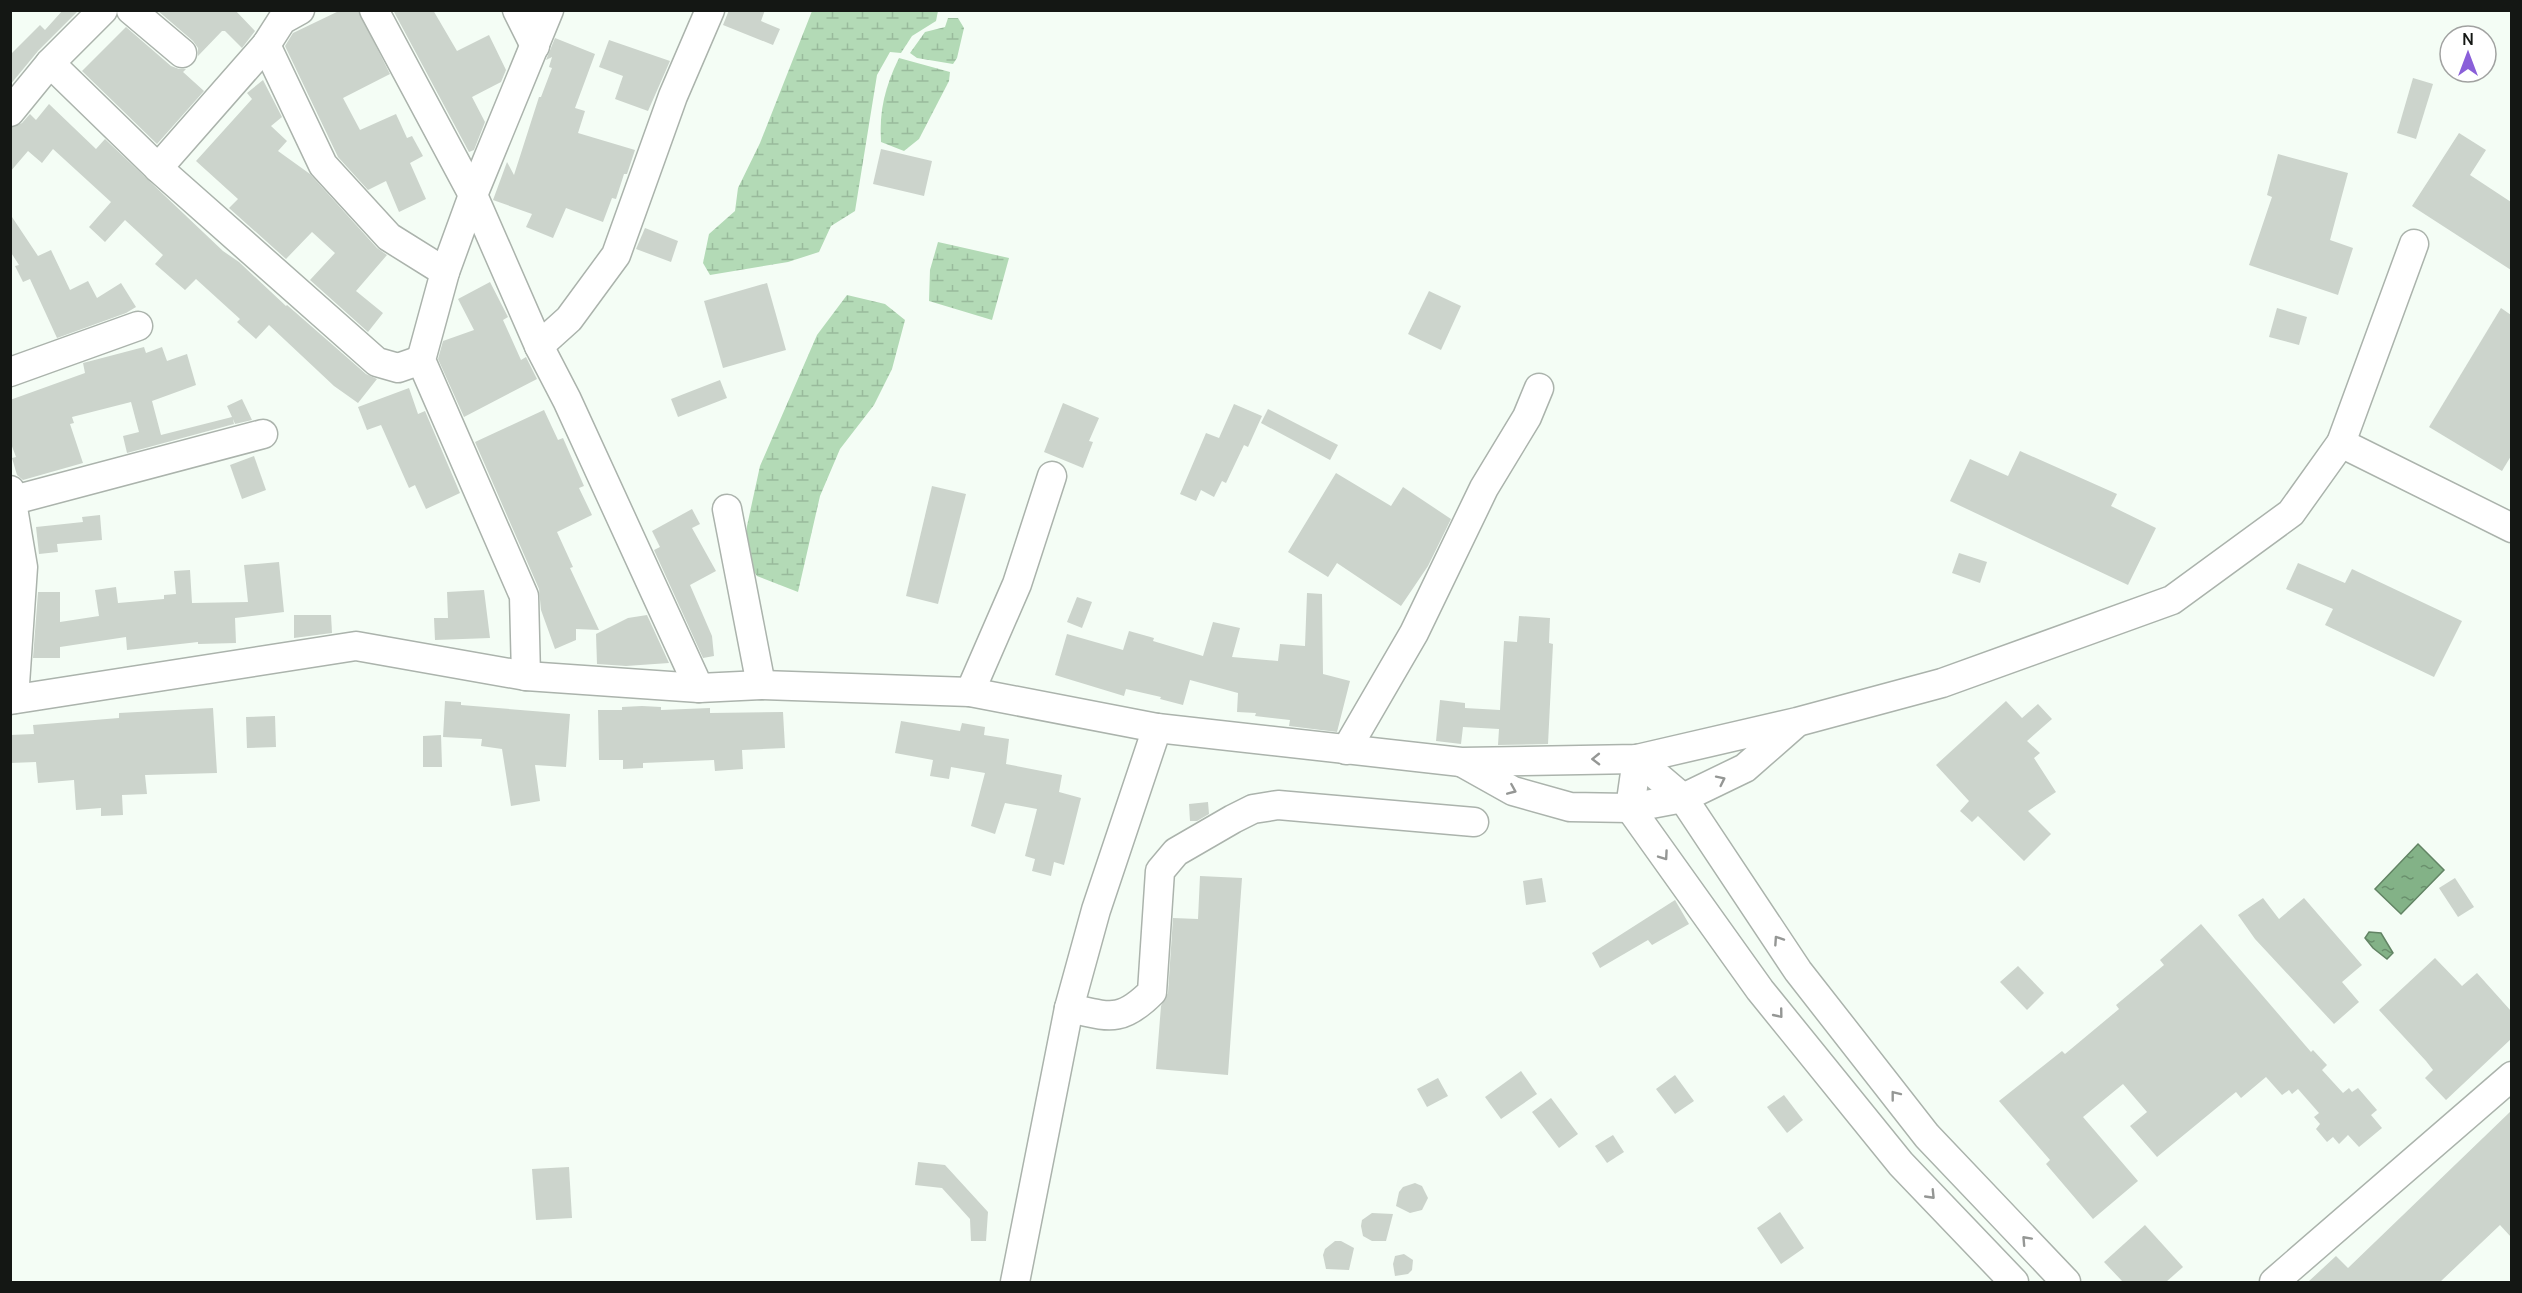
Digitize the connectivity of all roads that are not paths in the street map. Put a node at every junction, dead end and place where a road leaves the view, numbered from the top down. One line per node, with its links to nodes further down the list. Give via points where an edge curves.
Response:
1 (103, 10): 11 (street)
2 (131, 10): 10 (street)
3 (374, 10): 14 (street)
4 (517, 10): 9 (street)
5 (549, 10): 9 (street)
6 (710, 10): 18 (street, via 673,96 616,255 568,319)
7 (285, 14): 8 (street)
8 (266, 45): 13 (street); 16 (street, via 323,165 389,237)
9 (535, 46): 14 (street)
10 (182, 53)
11 (50, 63): 12 (street); 13 (street)
12 (10, 112)
13 (158, 168): 19 (street, via 377,362 398,368)
14 (473, 195): 16 (street); 18 (street)
15 (2414, 244): 23 (street)
16 (445, 272): 19 (street)
17 (138, 326): 20 (street)
18 (539, 346): 30 (street)
19 (421, 360): 28 (street, via 524,596)
20 (10, 372)
21 (1539, 388): 35 (street, via 1527,417 1484,488 1414,633)
22 (263, 434): 25 (street)
23 (2341, 443): 27 (street); 33 (street, via 2290,513 2172,600 1942,683)
24 (1052, 476): 31 (street, via 1017,584)
25 (11, 497): 32 (street, via 23,567)
26 (728, 509): 29 (street)
27 (2511, 528)
28 (526, 676): 30 (street); 32 (street, via 356,646)
29 (761, 685): 30 (street); 31 (street)
30 (699, 688)
31 (970, 692): 34 (street)
32 (12, 700)
33 (1797, 722): 36 (street); 38 (street, one-way to 33, via 1745,768)
34 (1157, 728): 35 (street); 41 (street, via 1096,910)
35 (1346, 750): 37 (street)
36 (1637, 759): 37 (street, one-way to 37); 38 (street); 39 (street)
37 (1461, 762): 39 (street, one-way to 39, via 1513,791 1570,807)
38 (1683, 798): 39 (street); 43 (street, one-way to 38, via 1798,971)
39 (1630, 808): 44 (street, one-way to 44, via 1760,990)
40 (1474, 822): 41 (street, via 1278,805 1253,809 1176,852 1160,872 1152,992 1123,1015)
41 (1070, 1008): 45 (street)
42 (2511, 1076): 48 (street)
43 (1927, 1136): 44 (street); 47 (street, one-way to 43)
44 (1901, 1164): 46 (street, one-way to 46)
45 (1015, 1282)
46 (2014, 1282)
47 (2066, 1282)
48 (2274, 1282)

